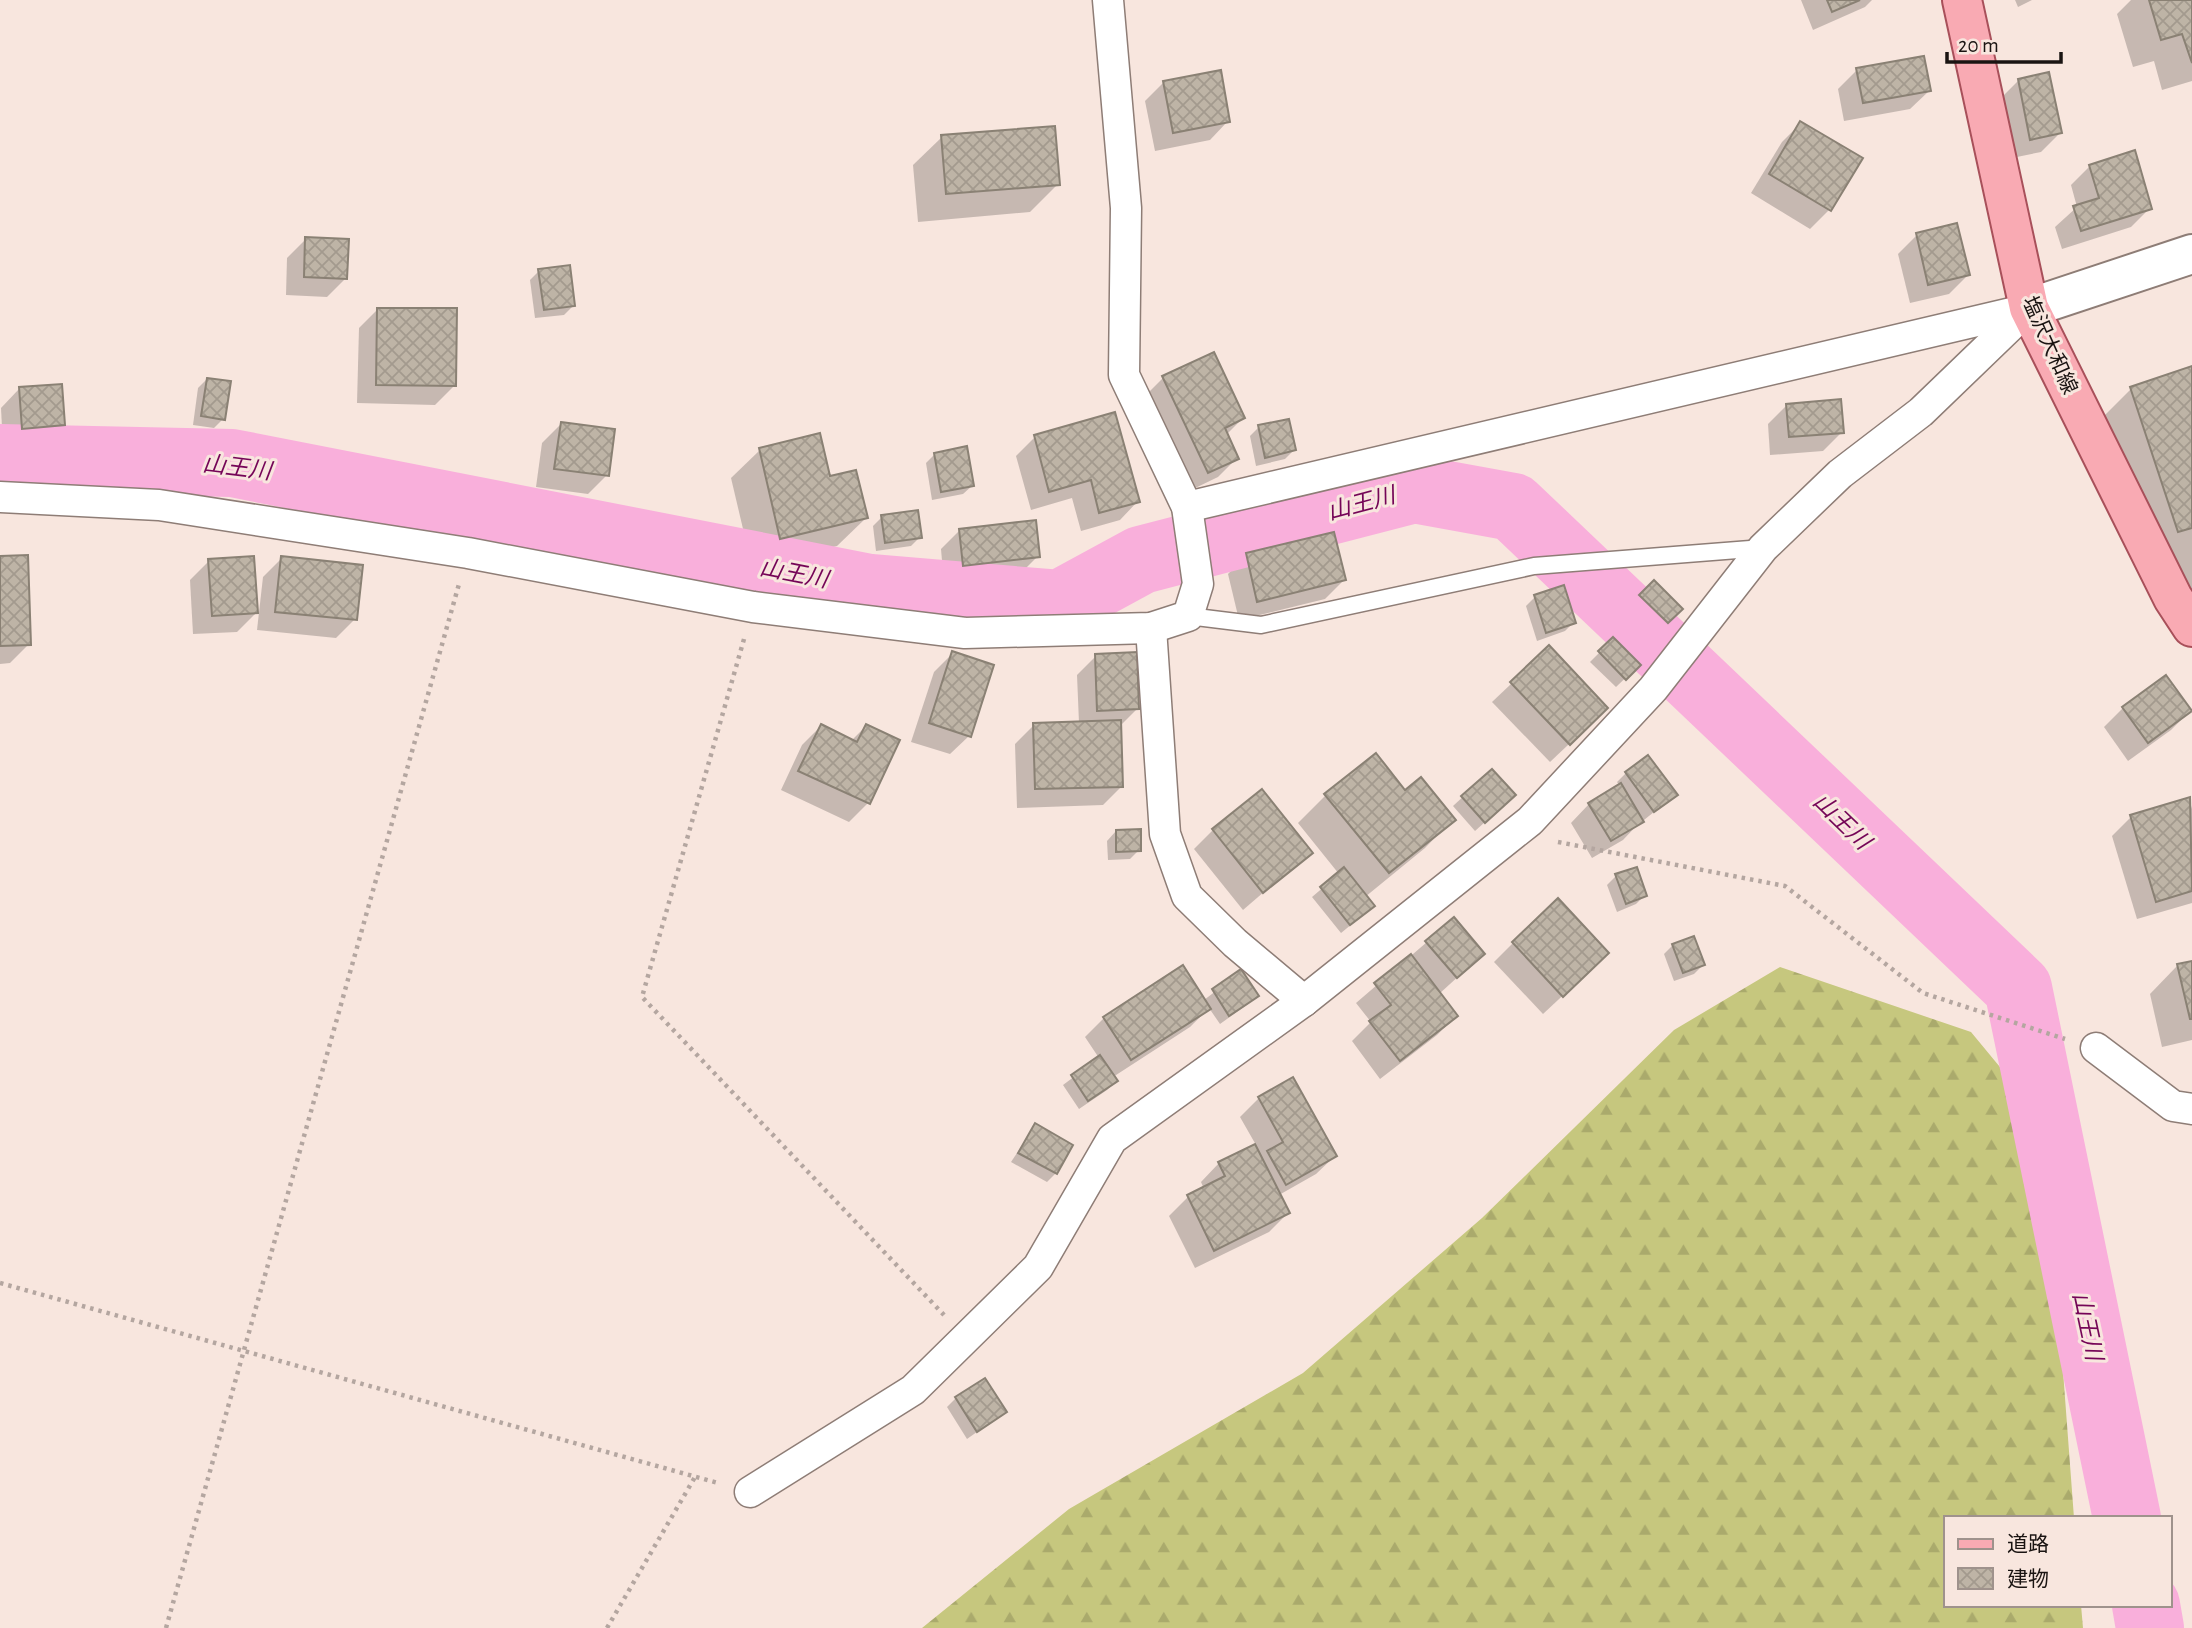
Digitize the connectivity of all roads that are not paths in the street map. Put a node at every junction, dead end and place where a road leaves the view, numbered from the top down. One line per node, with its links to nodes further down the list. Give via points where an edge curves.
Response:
1 (1108, 0): 6 (street, via 1126,208 1124,375)
2 (1962, 0): 4 (main road, 塩沢大和線)
3 (2192, 254): 4 (street)
4 (2029, 308): 6 (street); 7 (street, via 1921,412 1840,474); 9 (main road, 塩沢大和線, via 2173,598)
5 (0, 497): 10 (street, via 159,505 468,553 753,607 965,633)
6 (1187, 509): 8 (street, via 1198,584)
7 (1763, 548): 8 (lane, via 1534,566 1261,625); 11 (street, via 1653,689 1530,821)
8 (1188, 616): 10 (street)
9 (2192, 627)
10 (1151, 628): 11 (street, via 1165,834 1187,896)
11 (1304, 1001): 14 (street, via 1112,1139 1038,1268 913,1390)
12 (2095, 1048): 13 (street, via 2174,1106)
13 (2192, 1109)
14 (750, 1492)

